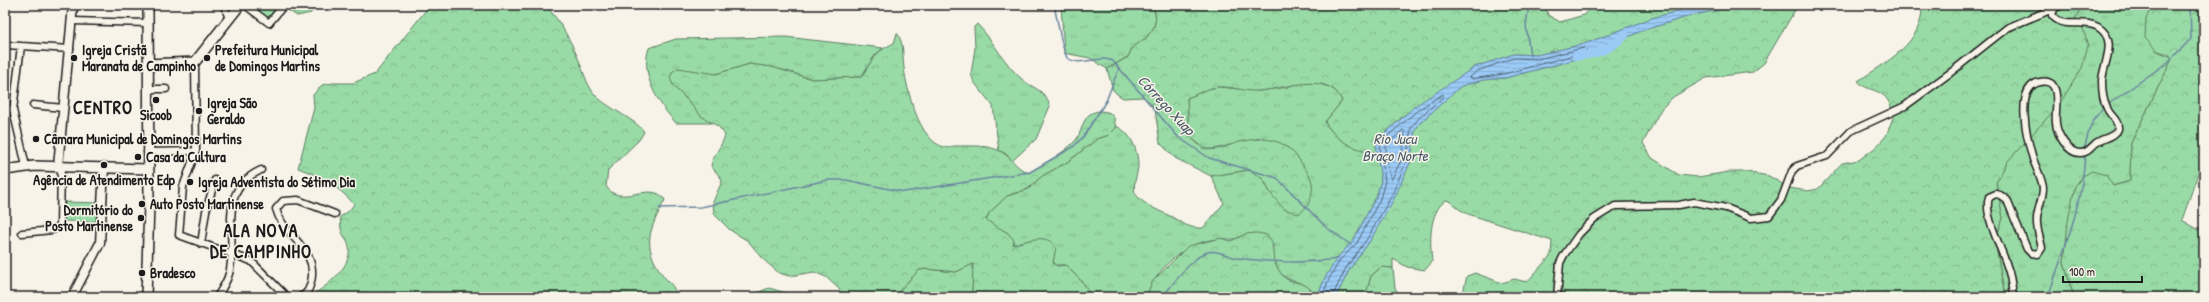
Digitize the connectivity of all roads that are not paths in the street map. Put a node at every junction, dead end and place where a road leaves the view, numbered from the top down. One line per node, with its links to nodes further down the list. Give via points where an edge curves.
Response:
1 (73, 5): 10 (street)
2 (148, 5): 11 (main road)
3 (224, 5): 9 (street)
4 (240, 5): 9 (main road)
5 (245, 5): 6 (street, via 269,23)
6 (284, 5)
7 (2062, 5): 8 (street)
8 (2054, 8): 41 (street, via 2006,28 1905,106 1851,131 1827,156 1797,166 1792,171 1781,200 1769,216 1751,218 1726,208 1694,202 1637,207 1622,205 1606,211 1579,234 1564,255 1560,263); 42 (street, via 2052,15 2056,20 2062,23 2078,22 2096,26 2107,38 2109,55 2103,72 2103,92 2107,108 2118,129 2117,133 2100,141 2088,151 2081,154 2071,150 2056,128 2058,102 2054,89 2042,81 2033,85 2027,92 2024,104 2026,130 2043,188 2037,227 2042,248 2038,254 2031,253 2027,248 2007,200 1996,194 1989,197 1988,202 1991,221 2011,278)
9 (229, 19): 15 (main road)
10 (73, 21): 11 (street); 14 (street)
11 (148, 23): 16 (main road)
12 (5, 45): 13 (street)
13 (21, 46): 14 (street); 22 (street)
14 (70, 49): 20 (street)
15 (195, 62): 16 (main road); 23 (street)
16 (147, 64): 17 (main road)
17 (147, 89): 18 (street); 24 (main road)
18 (166, 89)
19 (33, 105): 20 (street)
20 (63, 108): 26 (street)
21 (5, 109): 22 (street)
22 (13, 110): 25 (street)
23 (196, 150): 24 (street); 34 (street, via 185,179 178,227 182,238)
24 (147, 152): 28 (main road)
25 (26, 166): 26 (main road); 29 (main road)
26 (59, 166): 27 (main road); 33 (street, via 60,226 52,230)
27 (104, 168): 28 (main road); 36 (street, via 100,243)
28 (148, 169): 37 (main road)
29 (5, 170)
30 (262, 170): 35 (street, via 244,180 237,192 230,217)
31 (216, 180): 34 (street, via 209,197)
32 (334, 214): 40 (street, via 298,200 283,201 276,209 279,218 311,261 310,287 306,294)
33 (22, 233)
34 (201, 244): 35 (street)
35 (230, 254): 38 (street, via 229,276); 39 (street, via 256,265)
36 (72, 297)
37 (146, 297)
38 (217, 297)
39 (287, 297)
40 (300, 297)
41 (1557, 297)
42 (2013, 297)

